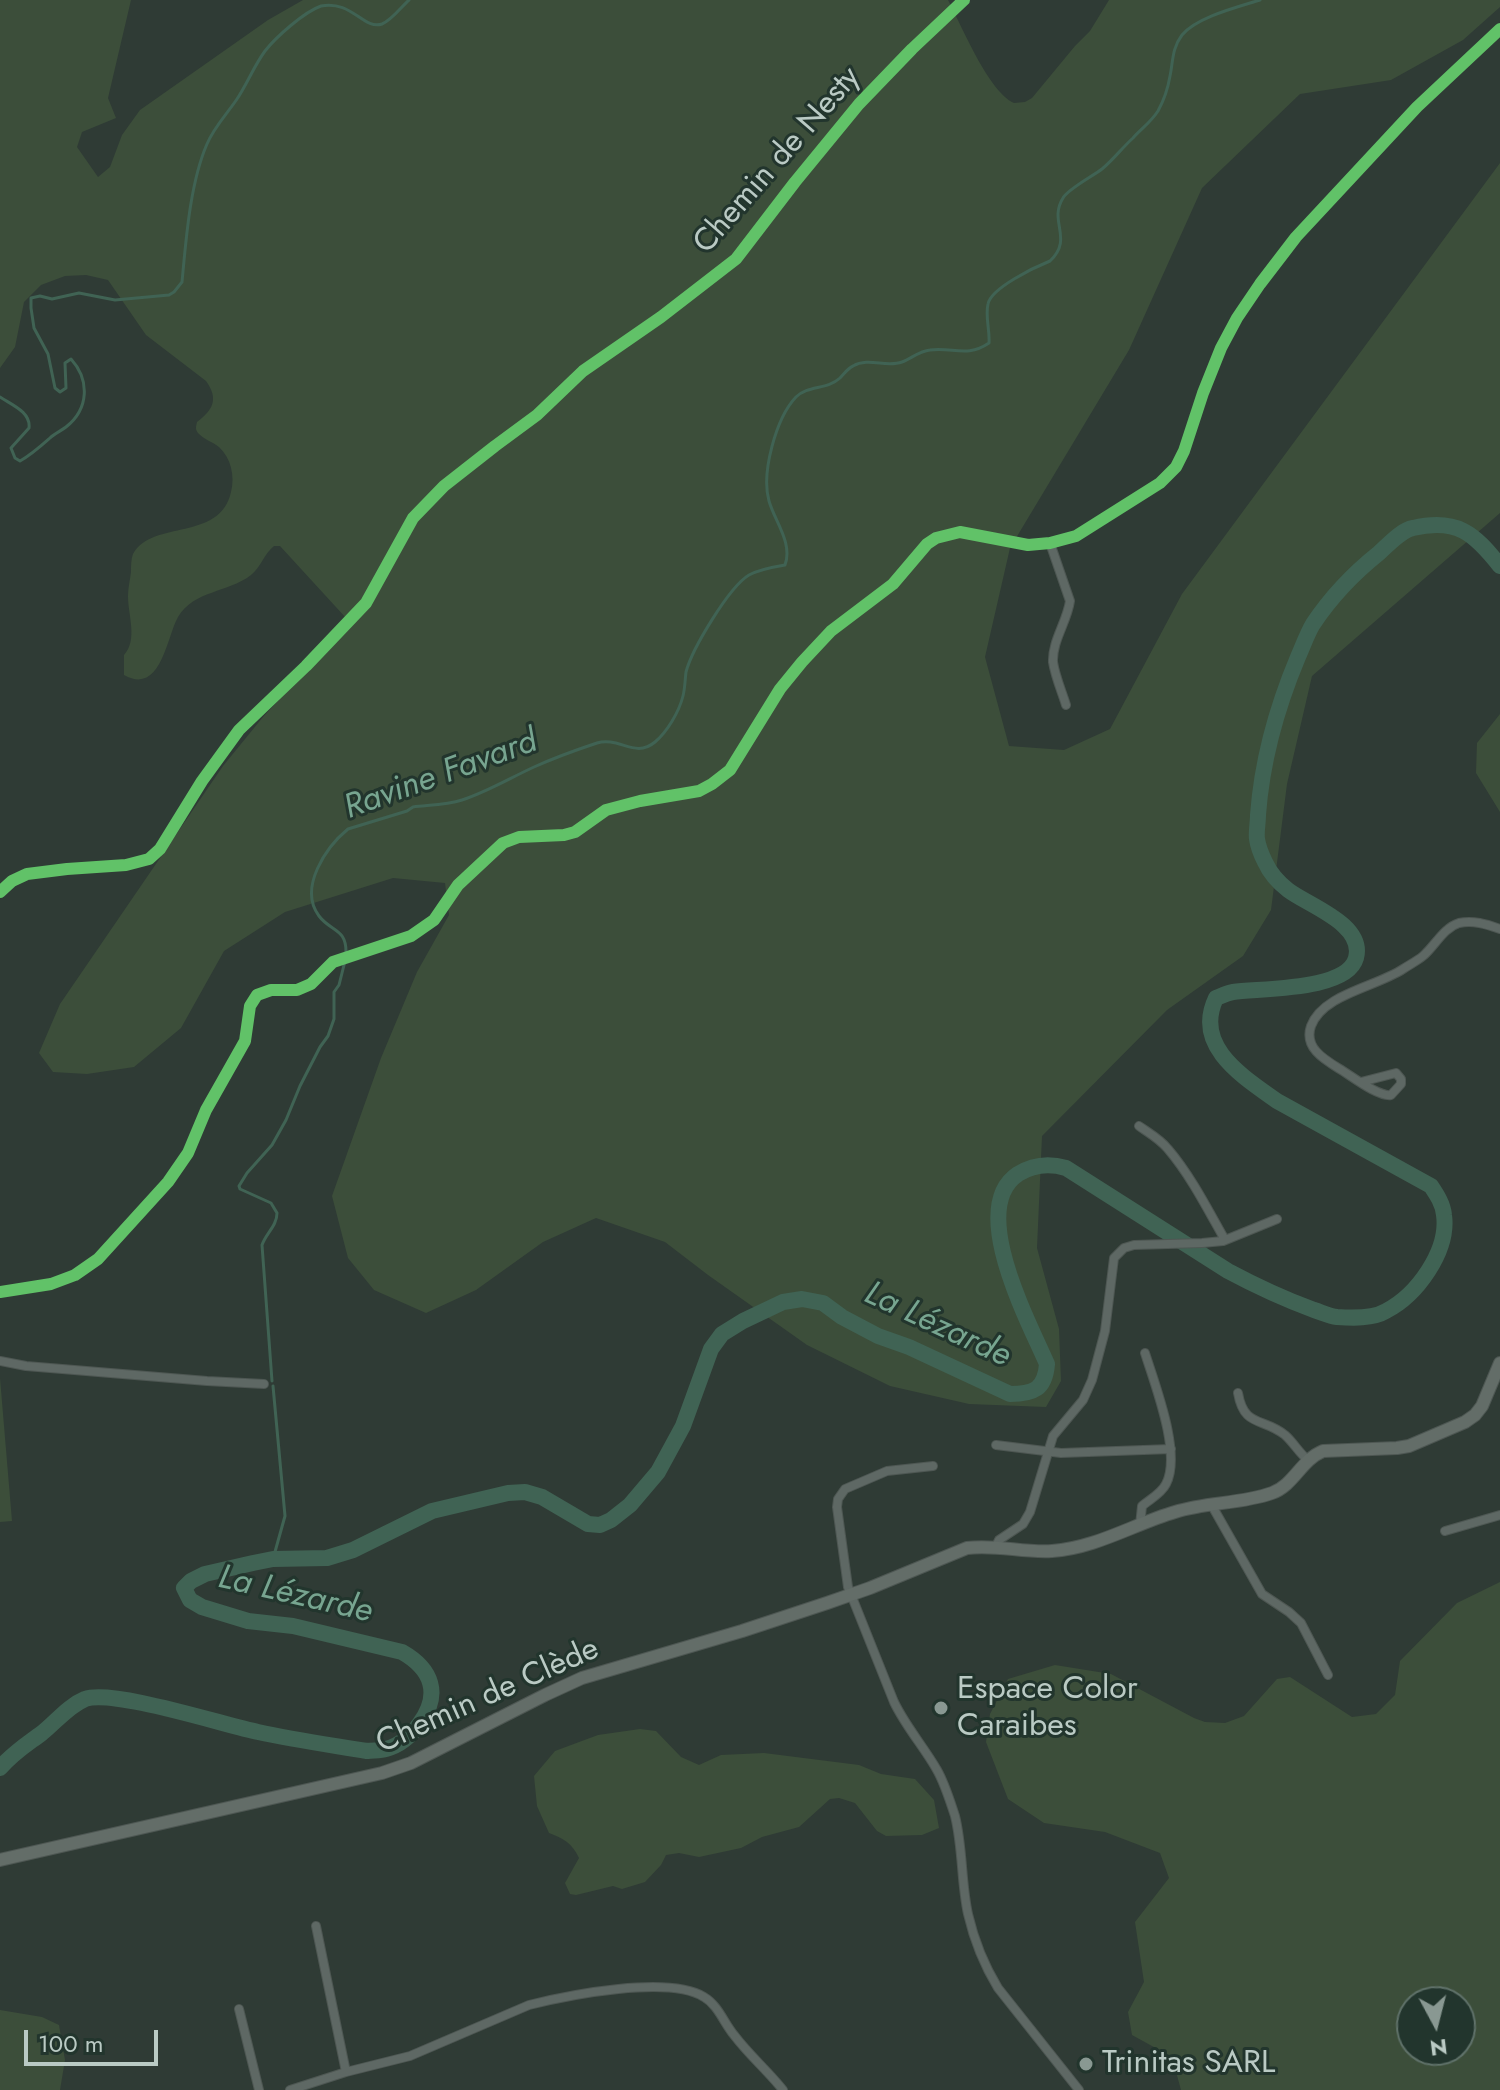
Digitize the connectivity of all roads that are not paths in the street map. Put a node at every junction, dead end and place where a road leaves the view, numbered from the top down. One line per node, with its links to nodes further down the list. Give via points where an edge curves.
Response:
1 (964, 0): 5 (street, Chemin de Nesty, via 859,104 736,259 583,371 413,518 366,603 239,730 160,849 149,859 126,865 27,874)
2 (1500, 29): 3 (street, via 1417,107 1296,237 1260,284 1221,348 1176,467 1160,483 1076,536)
3 (1050, 543): 4 (street, via 1070,601 1053,662); 11 (street, via 1028,545 960,532 936,538 893,584 831,631 802,662 730,770 712,784 606,810 575,832 503,843 458,885 434,920 411,936 333,962 297,990 257,995 245,1041 168,1182 98,1259 75,1275)
4 (1066, 705)
5 (0, 892)
6 (1500, 929): 7 (street, via 1473,922 1450,926 1424,955 1317,1014 1309,1032 1313,1048)
7 (1361, 1082)
8 (1139, 1126): 10 (street, via 1168,1149)
9 (1277, 1219): 10 (street)
10 (1225, 1240): 19 (street, via 1134,1245 1114,1258 1105,1331 1092,1380)
11 (0, 1292)
12 (1145, 1353): 18 (street)
13 (0, 1361): 15 (street)
14 (1500, 1363): 20 (main road, via 1482,1406 1465,1422 1409,1446 1323,1451)
15 (264, 1384)
16 (1238, 1393): 20 (street, via 1246,1415 1280,1431)
17 (996, 1445): 19 (street)
18 (1171, 1449): 19 (street); 24 (street, via 1166,1484 1142,1506)
19 (1047, 1453): 26 (street, via 1030,1512)
20 (1308, 1460): 22 (main road, Chemin de Clède, via 1288,1485 1273,1493)
21 (933, 1466): 27 (street, via 887,1471 841,1493 837,1507)
22 (1211, 1504): 24 (main road, Chemin de Clède); 28 (street, via 1262,1594 1301,1623)
23 (1500, 1515): 25 (street)
24 (1140, 1525): 26 (main road, Chemin de Clède, via 1054,1551)
25 (1445, 1531)
26 (996, 1546): 27 (main road, Chemin de Clède, via 967,1548)
27 (851, 1595): 29 (main road, Chemin de Clède, via 582,1678 382,1773); 36 (street, via 899,1711 944,1785 959,1835 967,1912 987,1970)
28 (1328, 1675)
29 (0, 1860)
30 (316, 1926): 32 (street)
31 (239, 2009): 33 (street)
32 (346, 2072): 34 (street); 35 (street, via 410,2056 529,2005 667,1987 689,1990 714,2005 734,2036)
33 (259, 2090)
34 (290, 2090)
35 (783, 2090)
36 (1079, 2090)

